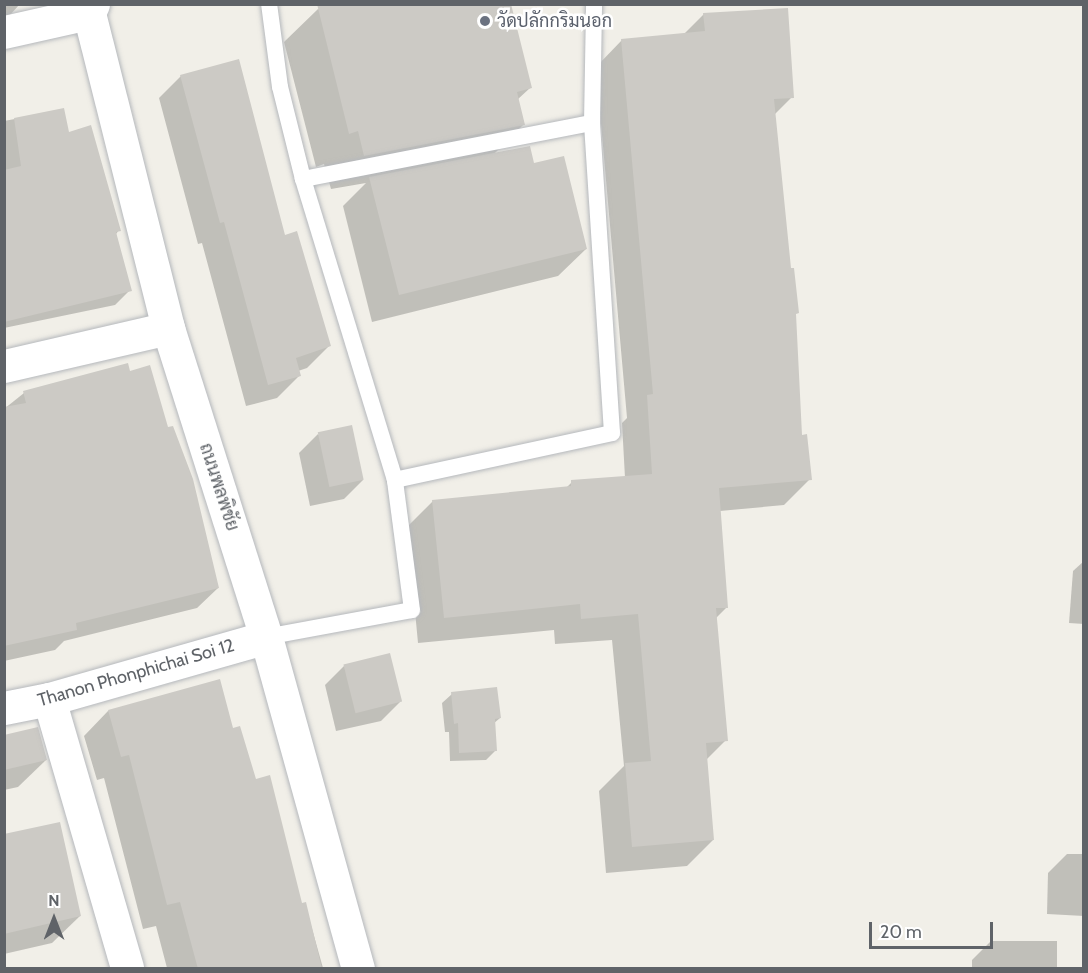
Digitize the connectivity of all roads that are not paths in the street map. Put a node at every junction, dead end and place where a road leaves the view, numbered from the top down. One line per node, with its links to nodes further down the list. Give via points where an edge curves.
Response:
1 (269, 4): 6 (lane, via 280,87)
2 (594, 4): 5 (lane)
3 (91, 9): 4 (street); 7 (street, ถนนพลพิชัย)
4 (4, 32)
5 (592, 123): 6 (lane); 9 (lane, via 612,433)
6 (303, 179): 9 (lane)
7 (168, 328): 8 (street); 10 (street, ถนนพลพิชัย)
8 (4, 366)
9 (395, 480): 10 (lane, via 412,610)
10 (266, 637): 11 (street, Thanon Phonphichai Soi 12); 14 (street, ถนนพลพิชัย)
11 (49, 699): 12 (street, Thanon Phonphichai Soi 12); 13 (street)
12 (4, 708)
13 (127, 969)
14 (358, 969)

